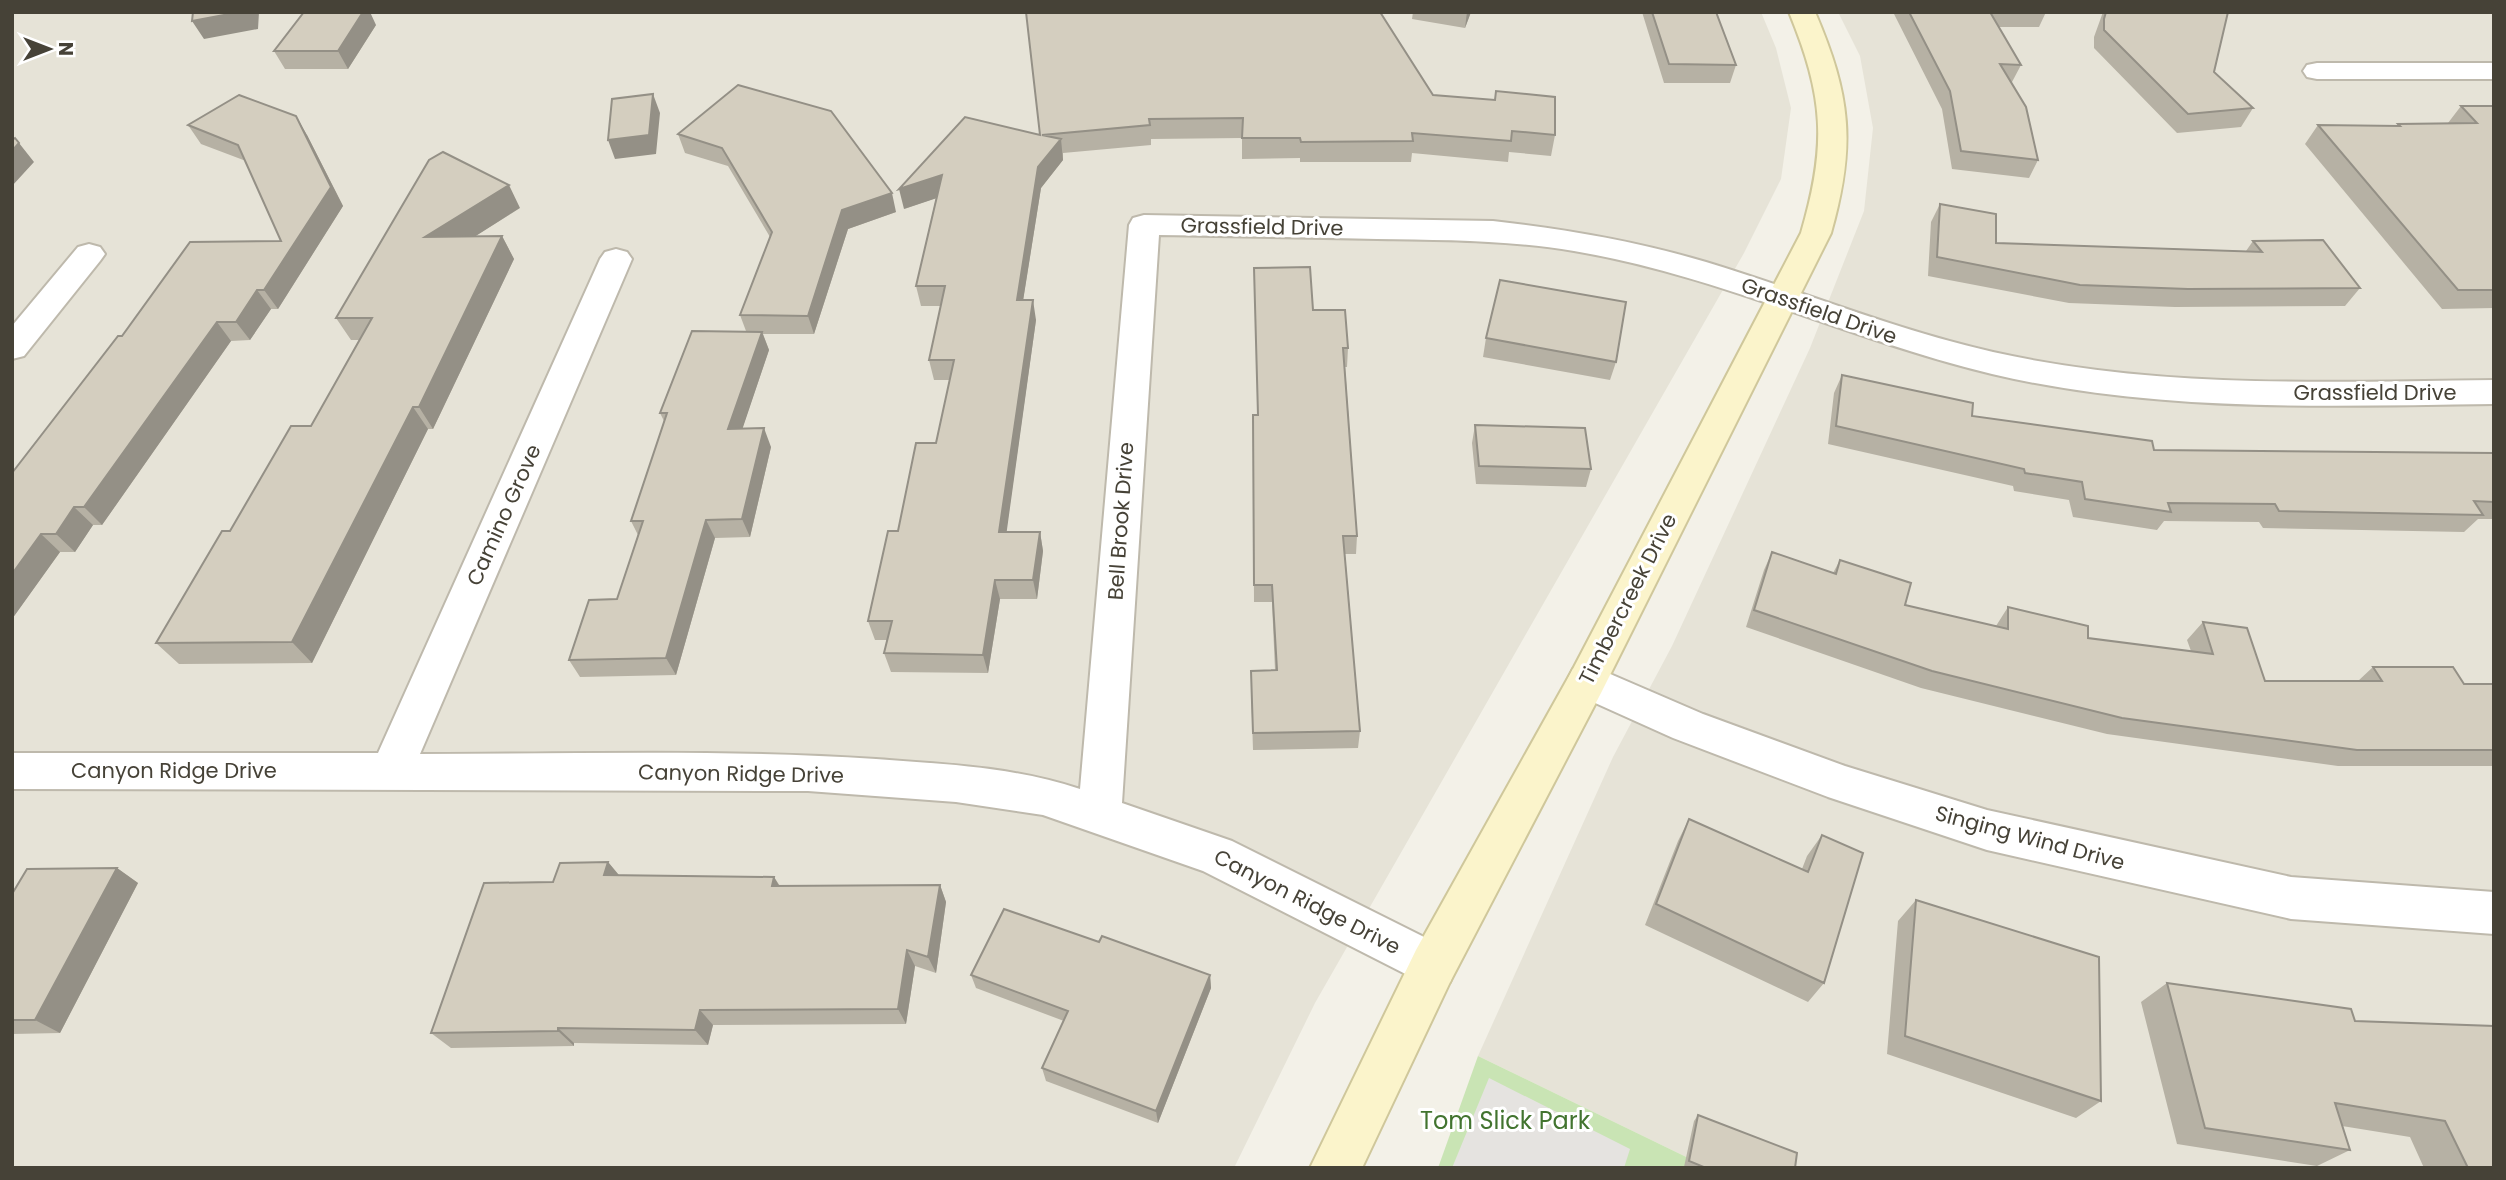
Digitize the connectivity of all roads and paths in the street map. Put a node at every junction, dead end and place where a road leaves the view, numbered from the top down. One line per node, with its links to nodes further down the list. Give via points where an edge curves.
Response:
1 (1802, 12): 7 (street, Timbercreek Drive, via 1821,56 1835,131 1828,195 1816,233)
2 (2317, 71): 3 (street)
3 (2494, 71)
4 (1144, 225): 7 (street, Grassfield Drive, via 1538,236 1645,256); 13 (street, Bell Brook Drive)
5 (89, 254): 8 (street)
6 (616, 259): 12 (street, Camino Grove)
7 (1782, 299): 9 (street, Grassfield Drive, via 1920,345 2062,378 2228,394); 10 (street, Timbercreek Drive)
8 (12, 348)
9 (2494, 392)
10 (1587, 681): 14 (street, Singing Wind Drive, via 1688,726 1843,784 1987,830 2291,898); 15 (street, Timbercreek Drive)
11 (12, 771): 12 (street, Canyon Ridge Drive)
12 (391, 772): 13 (street, Canyon Ridge Drive, via 808,772 956,783 1043,796)
13 (1098, 817): 15 (street, Canyon Ridge Drive, via 1216,856)
14 (2494, 913)
15 (1433, 966): 16 (street, Timbercreek Drive)
16 (1335, 1168)

